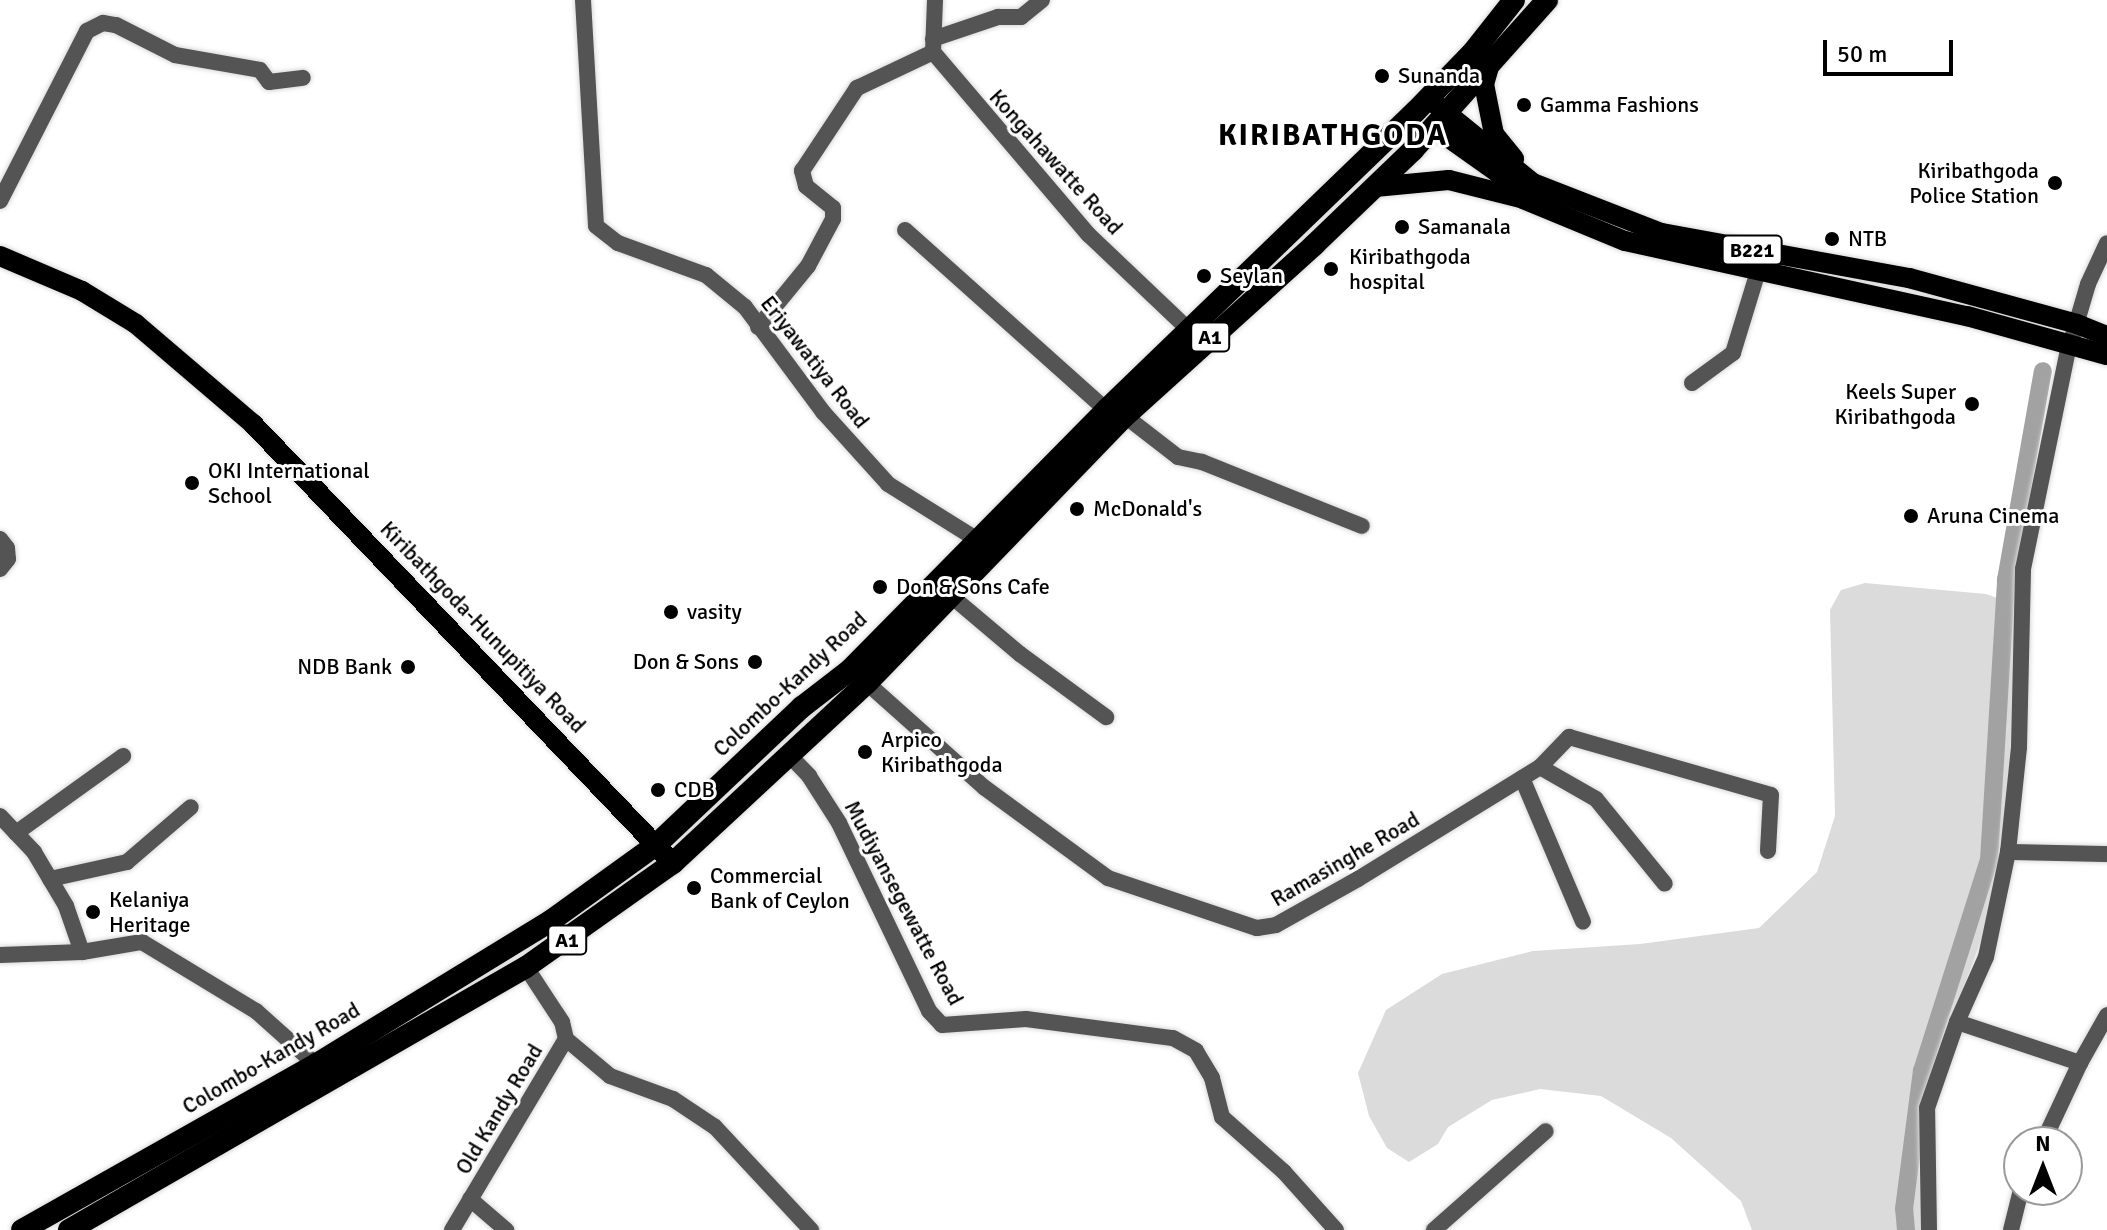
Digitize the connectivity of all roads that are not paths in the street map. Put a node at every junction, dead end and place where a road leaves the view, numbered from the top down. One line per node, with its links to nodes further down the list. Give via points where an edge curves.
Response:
1 (583, 0): 19 (street, Eriyawatiya Road, via 596,226 618,243 706,275 745,307)
2 (935, 0): 6 (street)
3 (1042, 0): 6 (street, via 1021,17 998,17)
4 (1514, 0): 9 (highway, Colombo-Kandy Road / A1)
5 (1547, 0): 7 (highway, Colombo-Kandy Road / A1)
6 (933, 45): 19 (street, via 857,88 802,171 806,186 833,208 833,219 808,266); 20 (street, Kongahawatte Road, via 1089,235)
7 (1489, 67): 10 (highway, Colombo-Kandy Road / A1); 12 (main road, via 1484,84 1494,134)
8 (303, 78): 13 (street, via 269,82 260,70 175,55 103,23 87,31)
9 (1428, 98): 10 (main road, B221); 20 (highway, Colombo-Kandy Road / A1)
10 (1441, 121): 11 (highway, Colombo-Kandy Road / A1); 12 (main road, B221)
11 (1375, 187): 12 (main road, via 1449,180); 25 (highway, Colombo-Kandy Road / A1)
12 (1528, 191): 17 (main road, B221, via 1625,241); 18 (main road, B221, via 1661,233 1909,278)
13 (0, 201)
14 (905, 230): 25 (street)
15 (2107, 243): 18 (street)
16 (0, 256): 40 (main road, Kiribathgoda-Hunupitiya Road, via 82,291 136,324 253,424)
17 (1758, 271): 22 (main road, B221, via 1967,316); 24 (street, via 1733,353)
18 (2077, 324): 21 (main road, B221); 22 (street)
19 (758, 327): 28 (street, Eriyawatiya Road, via 823,412 888,484)
20 (1190, 331): 25 (highway, Colombo-Kandy Road / A1)
21 (2107, 336)
22 (2069, 345): 23 (main road, B221); 42 (street, via 2023,569 2019,747)
23 (2107, 355)
24 (1692, 383)
25 (1116, 413): 26 (street, via 1178,457); 28 (highway, Colombo-Kandy Road / A1); 30 (highway, Colombo-Kandy Road / A1)
26 (1362, 526)
27 (0, 539): 29 (street, via 8,559)
28 (976, 539): 40 (highway, Colombo-Kandy Road / A1, via 850,670 802,707)
29 (0, 569)
30 (950, 595): 31 (highway, Colombo-Kandy Road / A1); 32 (street)
31 (867, 683): 34 (highway, Colombo-Kandy Road / A1); 36 (street, Ramasinghe Road, via 985,788 1108,878 1257,928 1276,925 1331,895)
32 (1106, 717)
33 (123, 756): 39 (street)
34 (790, 756): 44 (highway, Colombo-Kandy Road / A1); 65 (street, Mudiyansegewatte Road, via 839,823 929,1011 942,1025 1026,1019 1173,1038 1196,1051 1212,1078 1222,1117 1284,1172)
35 (1540, 767): 36 (street, Ramasinghe Road); 41 (street, Ramasinghe Road, via 1569,737 1771,795); 46 (street, via 1596,799)
36 (1522, 778): 47 (street)
37 (191, 807): 45 (street, via 127,862)
38 (0, 816): 39 (street)
39 (16, 833): 45 (street)
40 (656, 845): 44 (main road, Kiribathgoda-Hunupitiya Road); 55 (highway, Colombo-Kandy Road / A1)
41 (1768, 851)
42 (2008, 852): 43 (street); 52 (street, via 1986,957)
43 (2107, 854)
44 (673, 863): 50 (highway, Colombo-Kandy Road / A1)
45 (50, 879): 48 (street)
46 (1665, 884)
47 (1583, 922)
48 (82, 952): 49 (street); 55 (street, via 150,945 256,1011)
49 (0, 955)
50 (526, 967): 53 (street, Old Kandy Road, via 562,1022); 55 (highway, Colombo-Kandy Road / A1)
51 (2107, 1015): 54 (street)
52 (1957, 1022): 54 (street); 67 (street, via 1927,1108)
53 (566, 1039): 58 (street, Old Kandy Road); 64 (street, via 610,1076 673,1099 715,1127)
54 (2080, 1063): 56 (street)
55 (324, 1072): 60 (highway, Colombo-Kandy Road / A1); 61 (highway, Colombo-Kandy Road / A1)
56 (2050, 1126)
57 (1546, 1131): 66 (street)
58 (470, 1199): 62 (street, Old Kandy Road); 63 (street)
59 (2017, 1206): 68 (street)
60 (22, 1230)
61 (69, 1230)
62 (452, 1230)
63 (506, 1230)
64 (811, 1230)
65 (1336, 1230)
66 (1434, 1230)
67 (1929, 1230)
68 (2011, 1230)

